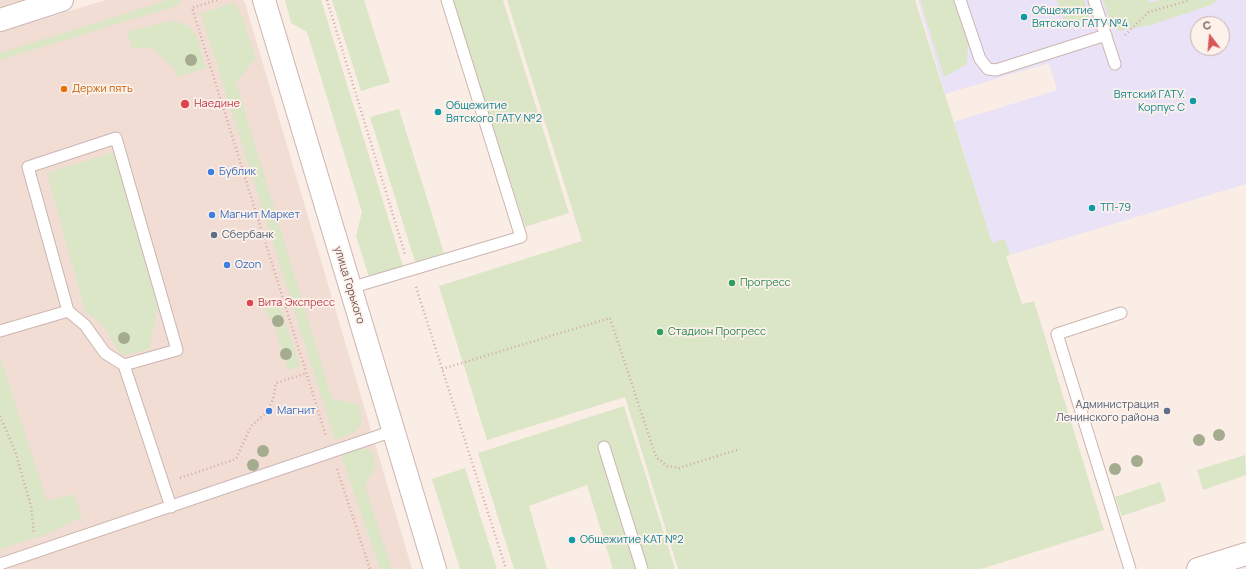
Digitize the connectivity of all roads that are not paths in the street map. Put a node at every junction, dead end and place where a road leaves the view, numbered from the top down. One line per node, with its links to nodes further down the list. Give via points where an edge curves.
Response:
1 (62, 0): 6 (street)
2 (264, 0): 9 (street, улица Горького)
3 (447, 0): 9 (lane, via 522,237)
4 (960, 0): 7 (lane, via 980,60 988,69 996,70)
5 (1094, 0): 7 (lane)
6 (0, 20)
7 (1106, 35): 8 (lane)
8 (1115, 64)
9 (350, 288): 14 (street, улица Горького)
10 (68, 311): 12 (lane); 13 (lane, via 85,325 105,353); 13 (lane, via 28,167 116,138 177,350)
11 (1121, 313): 21 (lane, via 1057,334)
12 (0, 331)
13 (124, 365): 16 (lane)
14 (393, 431): 16 (lane); 19 (street, улица Горького)
15 (604, 447): 20 (lane)
16 (171, 507): 18 (lane, via 36,552)
17 (1246, 554): 22 (street)
18 (8, 565)
19 (435, 569)
20 (642, 569)
21 (1130, 569)
22 (1198, 569)

